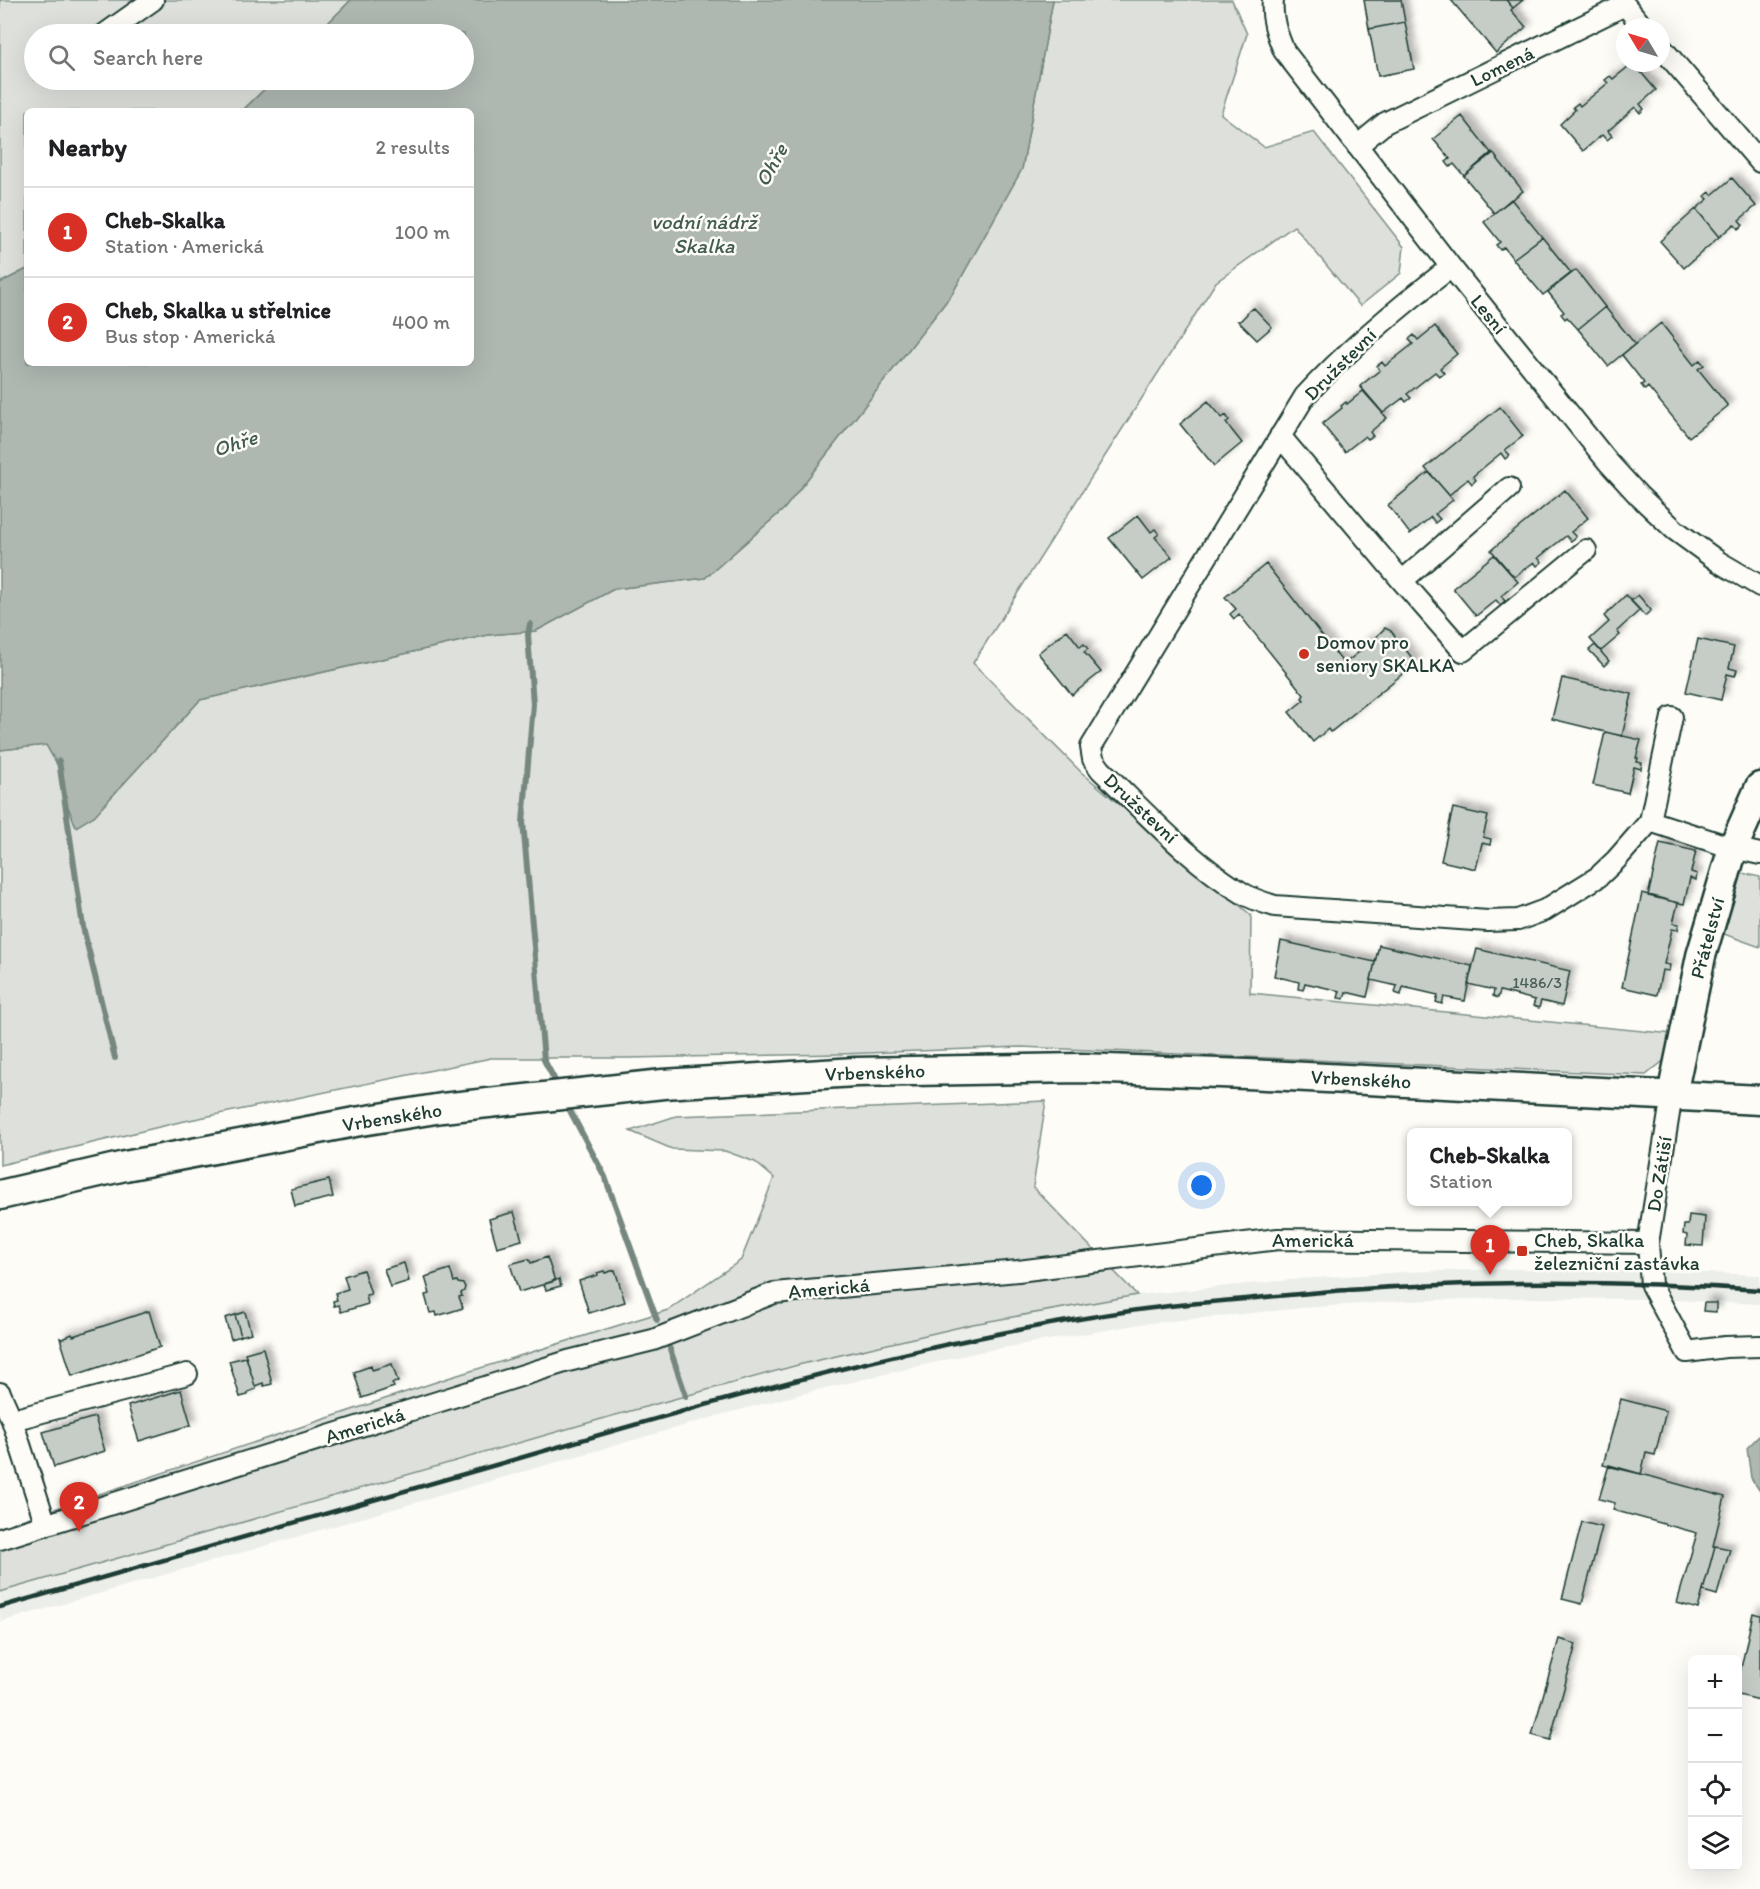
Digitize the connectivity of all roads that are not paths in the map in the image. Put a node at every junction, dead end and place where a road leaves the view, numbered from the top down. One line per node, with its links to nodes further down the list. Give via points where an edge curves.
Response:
1 (153, 0): 4 (street)
2 (1273, 0): 6 (street, Lesní, via 1276,32 1284,51)
3 (1636, 18): 6 (street, Lomená, via 1625,5 1385,123)
4 (119, 24)
5 (1670, 57): 7 (street)
6 (1357, 146): 8 (street, Lesní)
7 (1760, 162)
8 (1452, 267): 9 (street, Družstevní, via 1325,375 1305,396); 13 (street, Lesní, via 1639,496 1675,530)
9 (1280, 436): 12 (street); 16 (street, Družstevní, via 1091,747 1101,770 1210,871 1246,895 1275,906 1518,920 1545,910 1598,877)
10 (1509, 488): 12 (street)
11 (1586, 550): 12 (street, via 1463,651)
12 (1402, 581)
13 (1760, 586)
14 (1672, 717): 16 (street, Družstevní)
15 (1760, 787): 17 (main road, Přátelství)
16 (1650, 820): 17 (street)
17 (1747, 851): 18 (main road, Přátelství, via 1701,956)
18 (1672, 1095): 19 (main road, Vrbenského); 20 (main road, Vrbenského, via 1080,1068 855,1072 663,1084 442,1108 125,1166); 21 (street, Do Zátiší)
19 (1760, 1100)
20 (0, 1195)
21 (1647, 1243): 22 (street, Do Zátiší, via 1651,1285 1687,1352); 26 (street, Americká, via 1278,1239 1018,1271 774,1293 653,1340 568,1361)
22 (1760, 1346)
23 (187, 1374): 25 (street)
24 (0, 1393): 25 (street)
25 (12, 1420): 26 (street)
26 (46, 1525): 27 (street, Americká)
27 (0, 1539)

